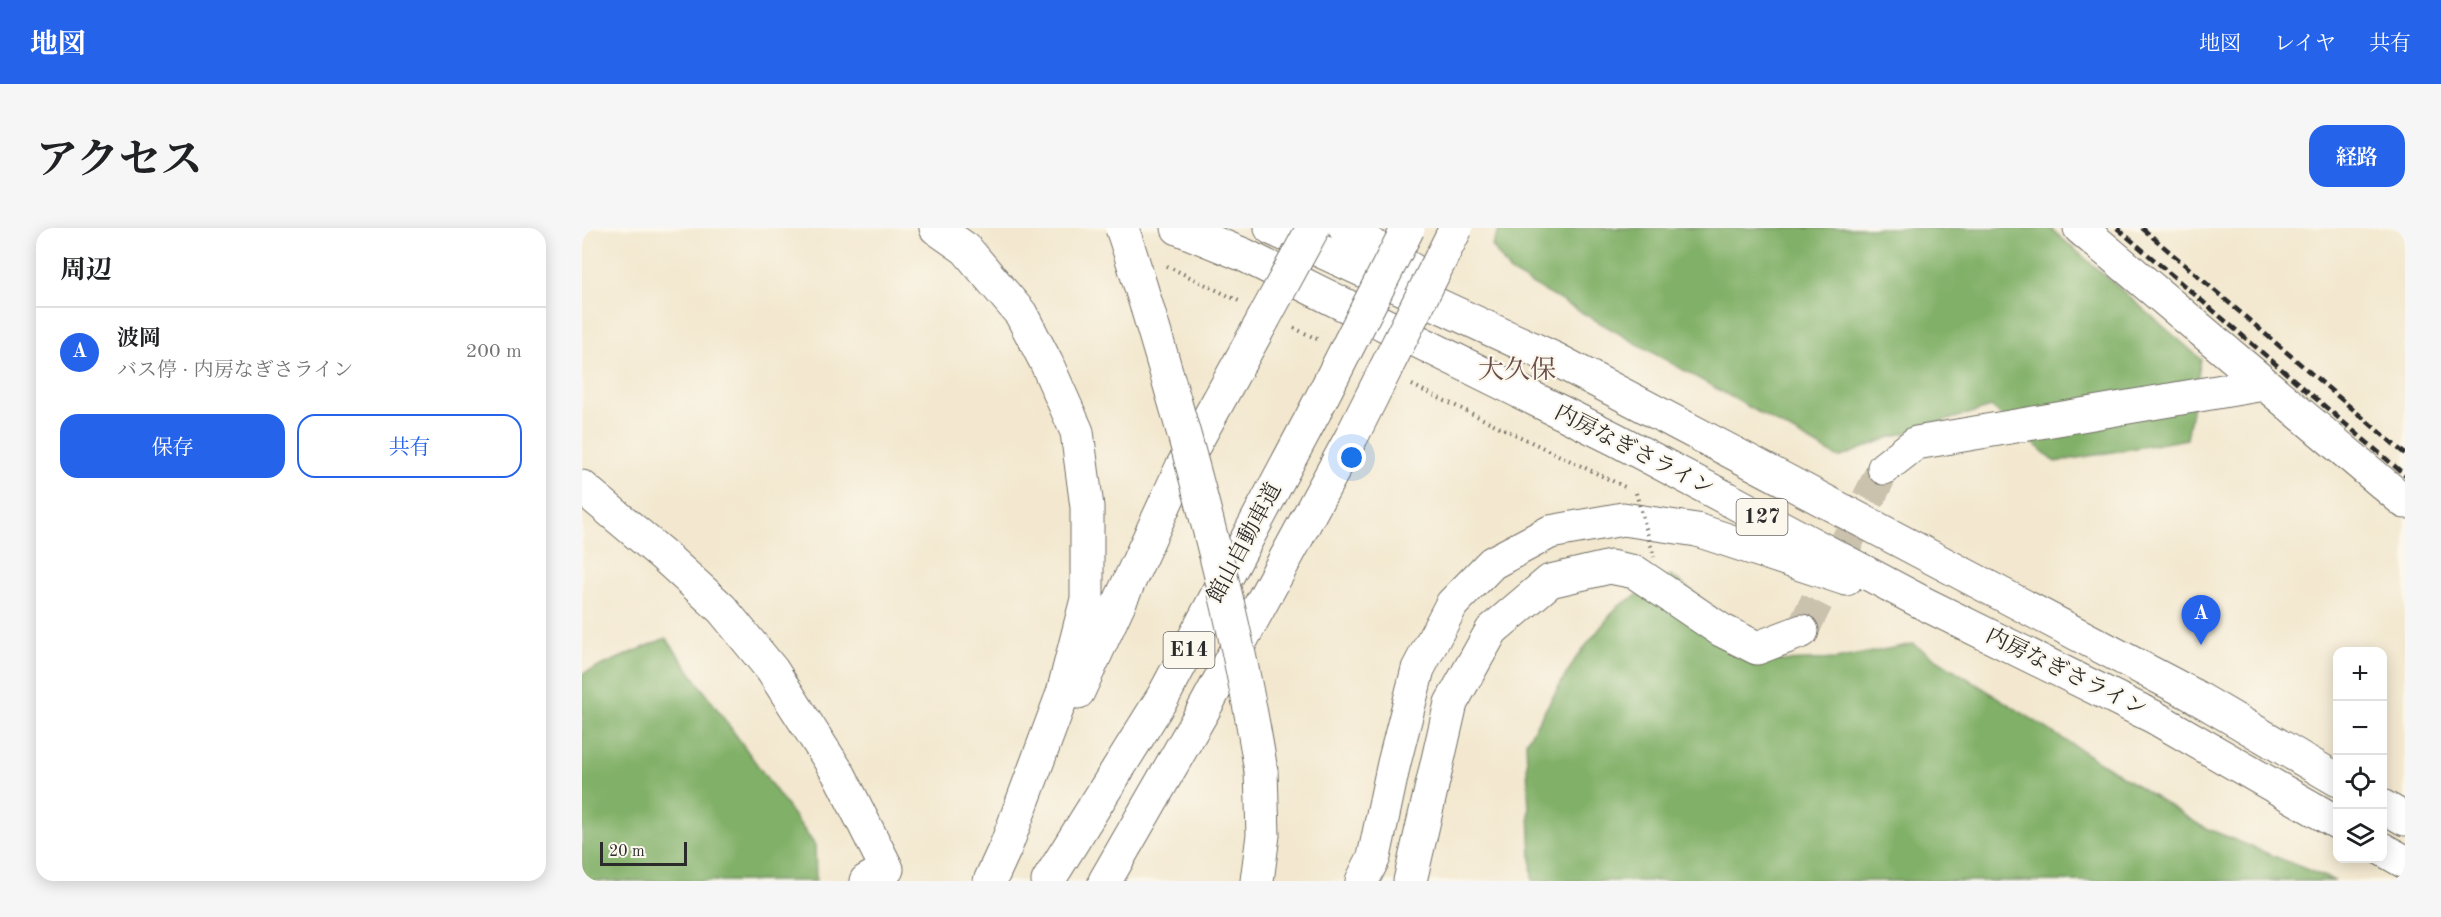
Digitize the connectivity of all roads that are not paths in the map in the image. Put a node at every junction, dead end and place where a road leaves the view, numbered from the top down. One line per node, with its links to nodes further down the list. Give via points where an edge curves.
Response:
1 (936, 228): 21 (main road, via 966,249 1021,314 1077,432 1087,507 1087,599 1063,693)
2 (1122, 228): 28 (main road, bridge, via 1206,513 1249,695 1261,771 1263,835)
3 (1178, 228): 15 (main road, 内房なぎさライン / 127, via 1245,255 1615,439)
4 (1271, 228): 10 (main road, 内房なぎさライン / 127)
5 (1313, 228): 21 (main road, bridge, via 1182,467)
6 (1345, 228): 10 (main road)
7 (1408, 228): 26 (main road, 館山自動車道 / E14, bridge, via 1316,411 1164,696)
8 (1456, 228): 27 (main road, 館山自動車道 / E14, bridge, via 1353,434 1204,709)
9 (2080, 228): 11 (main road)
10 (1557, 360): 17 (main road, 内房なぎさライン / 127, via 2191,694)
11 (2264, 384): 12 (main road, via 1916,443); 14 (main road)
12 (1884, 468)
13 (582, 488): 24 (main road, via 722,609 772,670 840,776)
14 (2405, 502)
15 (1925, 603): 20 (main road, 内房なぎさライン / 127, via 2154,717); 29 (main road, via 1697,530 1623,519 1550,532 1492,563 1452,604 1418,669 1374,857)
16 (1802, 631): 30 (main road, via 1757,648 1721,630 1635,572 1610,567 1550,581 1492,630 1451,703)
17 (2333, 778)
18 (2387, 809): 19 (main road)
19 (2405, 819)
20 (2333, 821)
21 (1006, 846): 25 (main road)
22 (2387, 852): 23 (main road)
23 (2405, 862)
24 (876, 875)
25 (990, 881)
26 (1048, 881)
27 (1105, 881)
28 (1257, 881)
29 (1362, 881)
30 (1410, 881)

